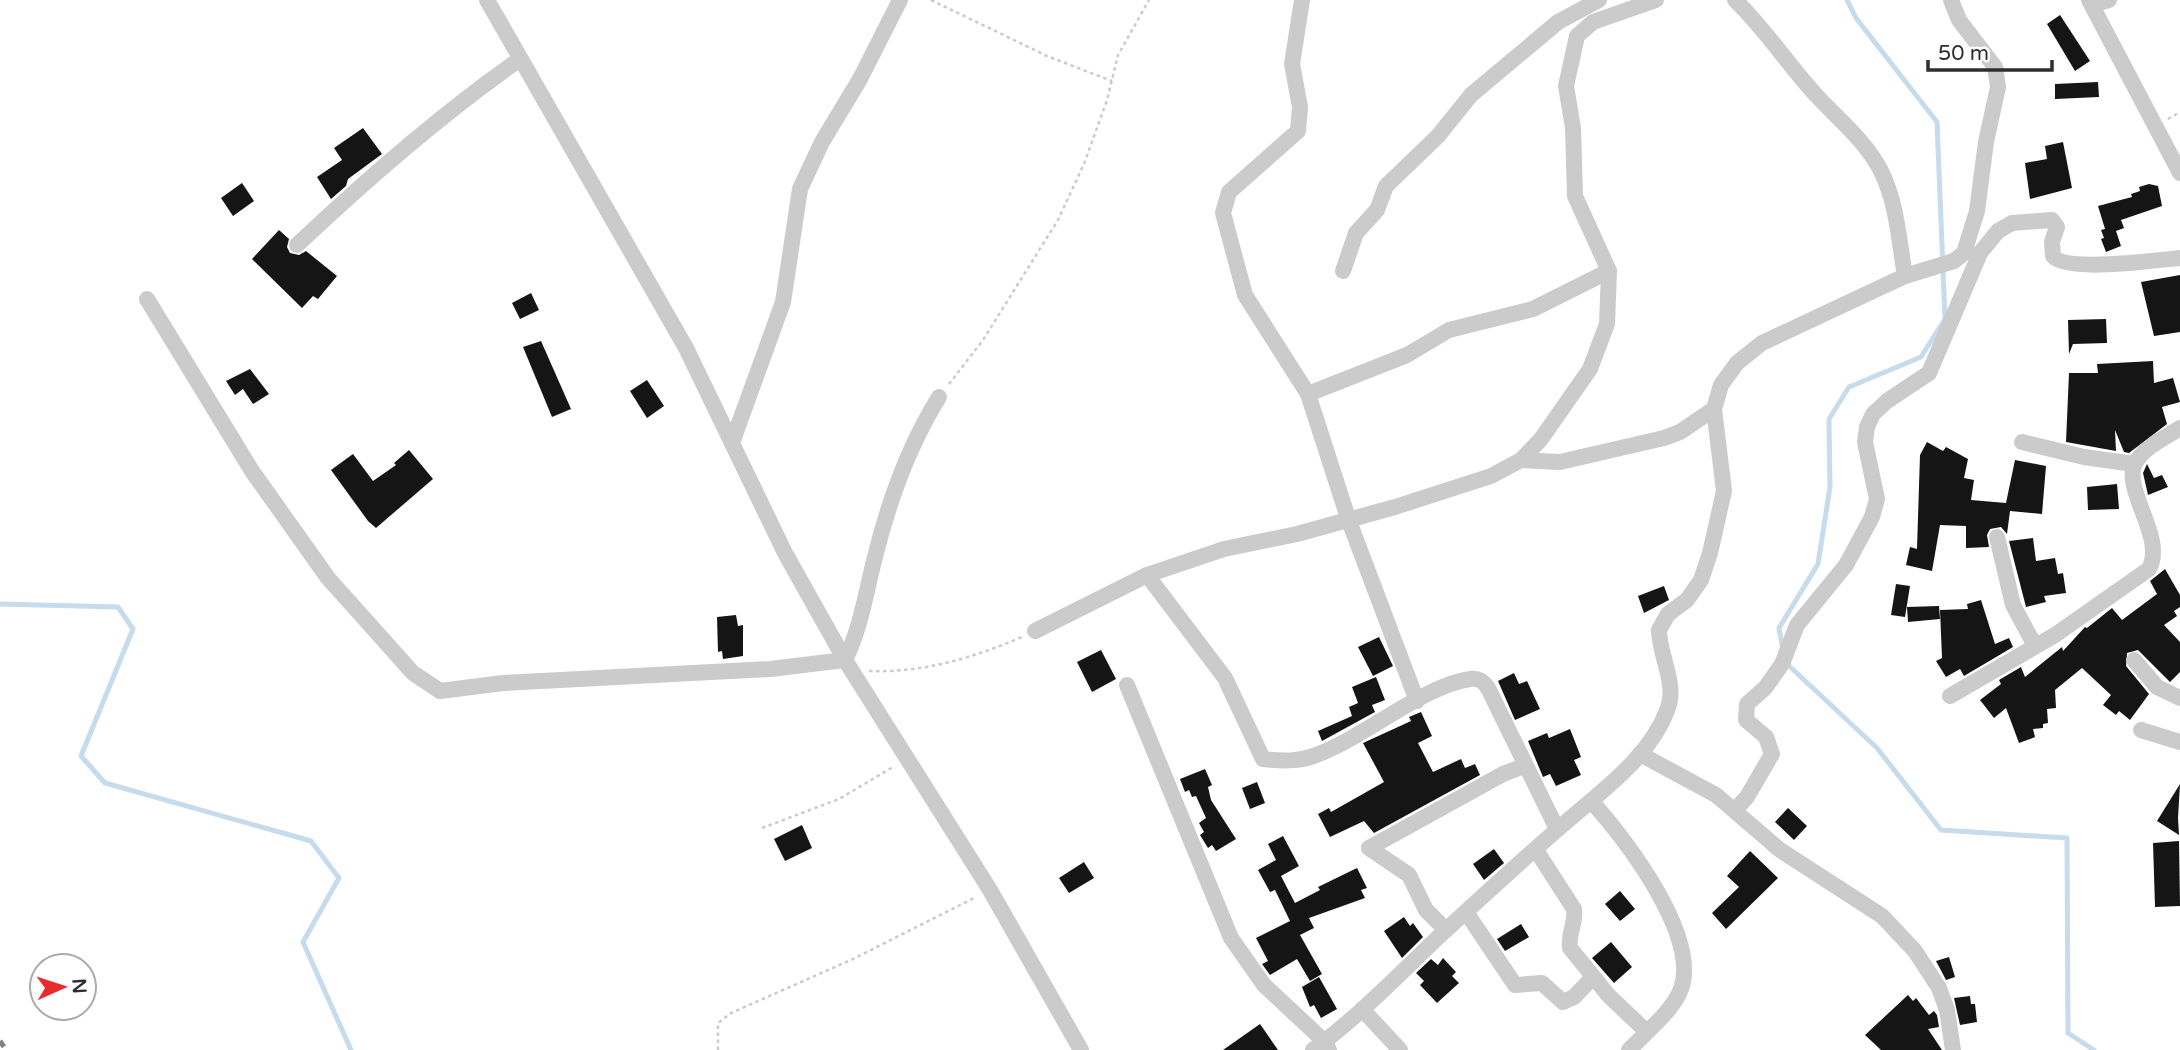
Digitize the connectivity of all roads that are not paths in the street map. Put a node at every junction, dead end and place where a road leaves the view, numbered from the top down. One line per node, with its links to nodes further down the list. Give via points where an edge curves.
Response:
1 (488, 0): 10 (street)
2 (900, 0): 23 (street, via 800,189 783,302)
3 (1302, 0): 18 (street, via 1292,64 1300,107 1298,131 1229,192 1223,213 1245,295)
4 (1599, 0): 14 (street, via 1558,22 1471,95 1438,136 1386,186 1377,211 1356,233)
5 (1656, 0): 15 (street, via 1585,28 1577,36 1566,78 1575,196)
6 (1735, 0): 16 (street, via 1865,145 1892,202)
7 (1951, 0): 16 (street, via 1959,20 1995,67 1998,87 1977,211 1964,253 1954,261)
8 (2109, 0): 9 (street)
9 (2090, 3): 11 (street)
10 (520, 59): 12 (street, via 402,149); 23 (street, via 686,348)
11 (2180, 173)
12 (297, 244)
13 (2180, 258): 42 (street, via 2063,263 2056,260 2051,248 2055,222 2026,221 1998,231 1980,253 1929,373 1887,401 1867,427 1877,499 1872,517 1846,565 1797,625 1783,664 1746,704 1746,720 1766,737 1772,754)
14 (1343, 271)
15 (1609, 271): 18 (street, via 1533,309 1449,330 1407,355); 24 (street, via 1607,324 1600,348 1548,430)
16 (1905, 276): 20 (street, via 1762,344 1737,363 1721,385)
17 (147, 299): 32 (street, via 252,471 321,569 427,685 440,691 503,683)
18 (1308, 394): 26 (street)
19 (939, 397): 32 (street, via 900,473)
20 (1714, 409): 24 (street, via 1664,438 1560,462); 39 (street, via 1724,475 1719,523 1701,580 1659,630 1669,706)
21 (2180, 428): 25 (street)
22 (2022, 442): 25 (street, via 2074,456)
23 (732, 443): 32 (street, via 785,553)
24 (1521, 460): 26 (street, via 1491,476)
25 (2134, 464): 30 (street, via 2132,472 2154,561 2149,569)
26 (1349, 521): 28 (street, via 1223,549); 36 (street)
27 (1997, 537): 30 (street, via 2014,606)
28 (1147, 575): 29 (street); 36 (street, via 1224,678 1263,759 1317,755 1356,738)
29 (1035, 631)
30 (2035, 646): 34 (street)
31 (2134, 660): 35 (street, via 2157,687)
32 (848, 665): 51 (street, via 990,890)
33 (1127, 685): 50 (street, via 1231,939 1264,985)
34 (1950, 696)
35 (2180, 698)
36 (1417, 701): 40 (street, via 1468,679 1483,681)
37 (2141, 730): 38 (street)
38 (2180, 743)
39 (1640, 754): 41 (street); 42 (street, via 1697,782)
40 (1524, 766): 43 (street); 46 (street, via 1369,848 1409,875 1426,910)
41 (1591, 801): 43 (street); 49 (street, via 1646,871 1683,959 1681,990)
42 (1735, 810): 54 (street, via 1780,850 1882,916 1915,951 1943,999)
43 (1557, 829): 44 (street)
44 (1536, 850): 45 (street); 47 (street, via 1574,909 1570,948)
45 (1466, 912): 46 (street); 47 (street, via 1512,983 1542,983 1563,1002)
46 (1446, 930): 48 (street)
47 (1593, 977): 49 (street)
48 (1362, 1009): 50 (street); 52 (street)
49 (1646, 1031): 53 (street)
50 (1322, 1047)
51 (1081, 1050)
52 (1400, 1050)
53 (1629, 1050)
54 (1953, 1050)

